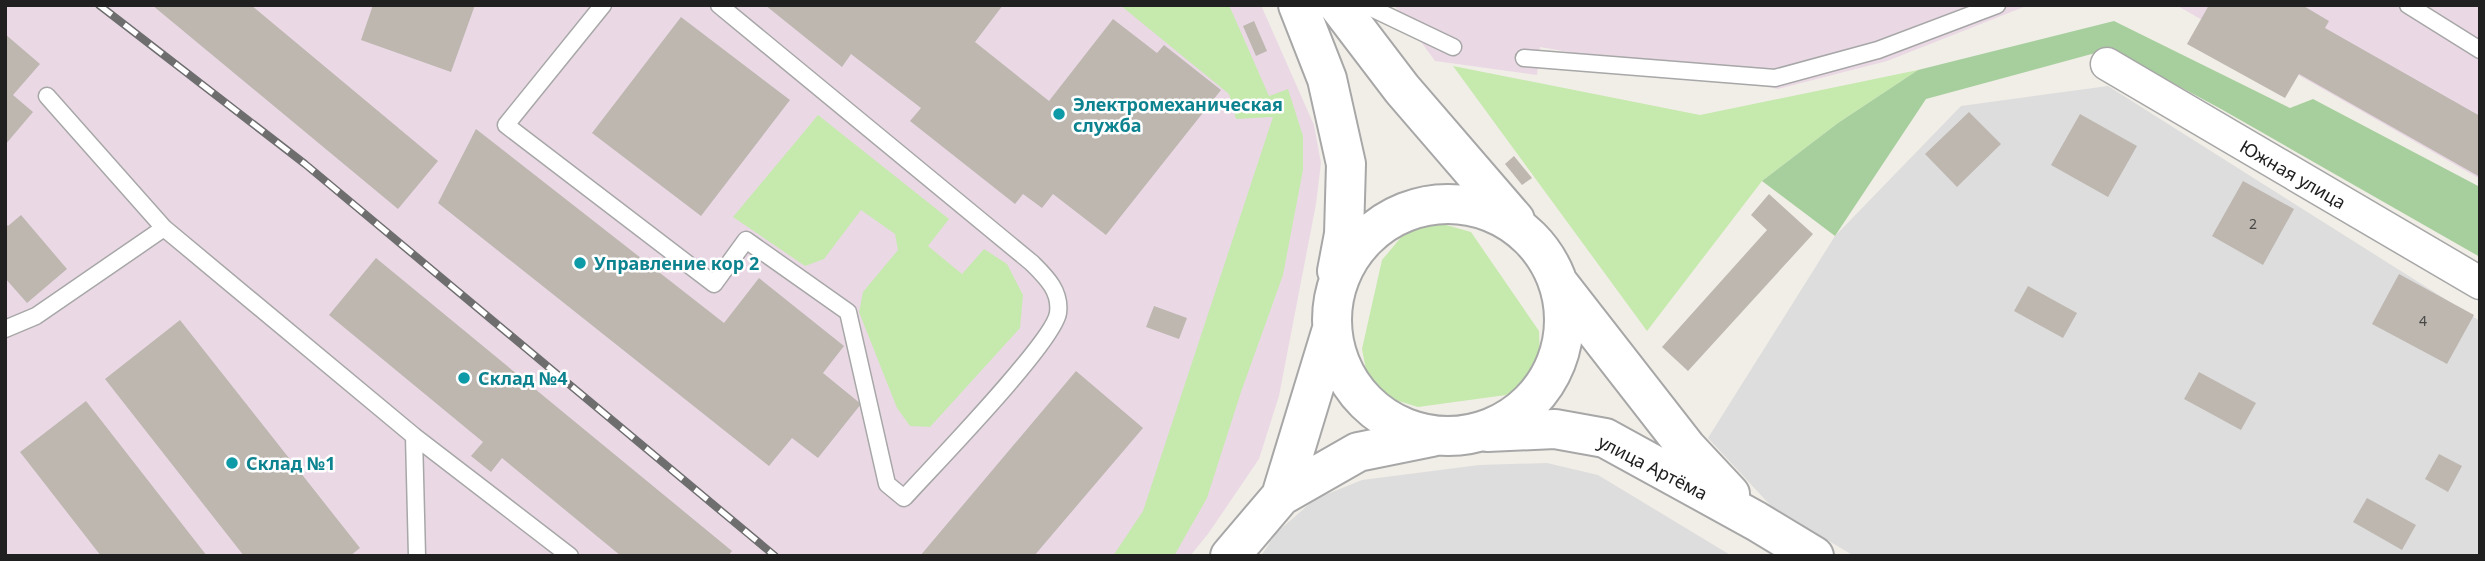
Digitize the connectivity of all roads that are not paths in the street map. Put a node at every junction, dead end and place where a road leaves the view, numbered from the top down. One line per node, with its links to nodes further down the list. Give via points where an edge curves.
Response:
1 (603, 5): 2 (lane, via 506,125 714,284 746,240 848,312 887,484 904,498 1040,347 1058,314 1054,287 1032,263)
2 (719, 5)
3 (1298, 5): 17 (street, via 1327,79 1346,164 1344,234)
4 (1338, 5): 14 (street, via 1402,89)
5 (1365, 5): 8 (lane)
6 (1997, 5): 10 (lane, via 1878,50 1775,78)
7 (2408, 5): 9 (lane)
8 (1453, 47)
9 (2480, 50)
10 (1524, 58)
11 (2107, 64): 15 (street, Южная улица)
12 (47, 96): 13 (lane)
13 (164, 228): 18 (lane, via 36,316); 21 (lane)
14 (1542, 250): 16 (street, улица Артёма); 17 (street, улица Артёма, via 1515,224 1481,208 1443,203 1406,211 1373,229 1348,257)
15 (2480, 283)
16 (1559, 284): 20 (street, улица Артёма, via 1565,321 1558,358 1540,391 1512,417); 24 (street, via 1686,447)
17 (1334, 292): 19 (street, улица Артёма)
18 (5, 329)
19 (1331, 332): 22 (street, улица Артёма, via 1342,371 1366,404 1399,426); 23 (street)
20 (1478, 432): 22 (street, улица Артёма); 24 (street, улица Артёма, via 1555,429 1605,438)
21 (414, 436): 26 (lane); 27 (lane)
22 (1438, 436): 23 (street, via 1357,453)
23 (1282, 495): 25 (street)
24 (1756, 521): 28 (street, улица Артёма)
25 (1238, 553)
26 (417, 556)
27 (570, 556)
28 (1814, 556)

